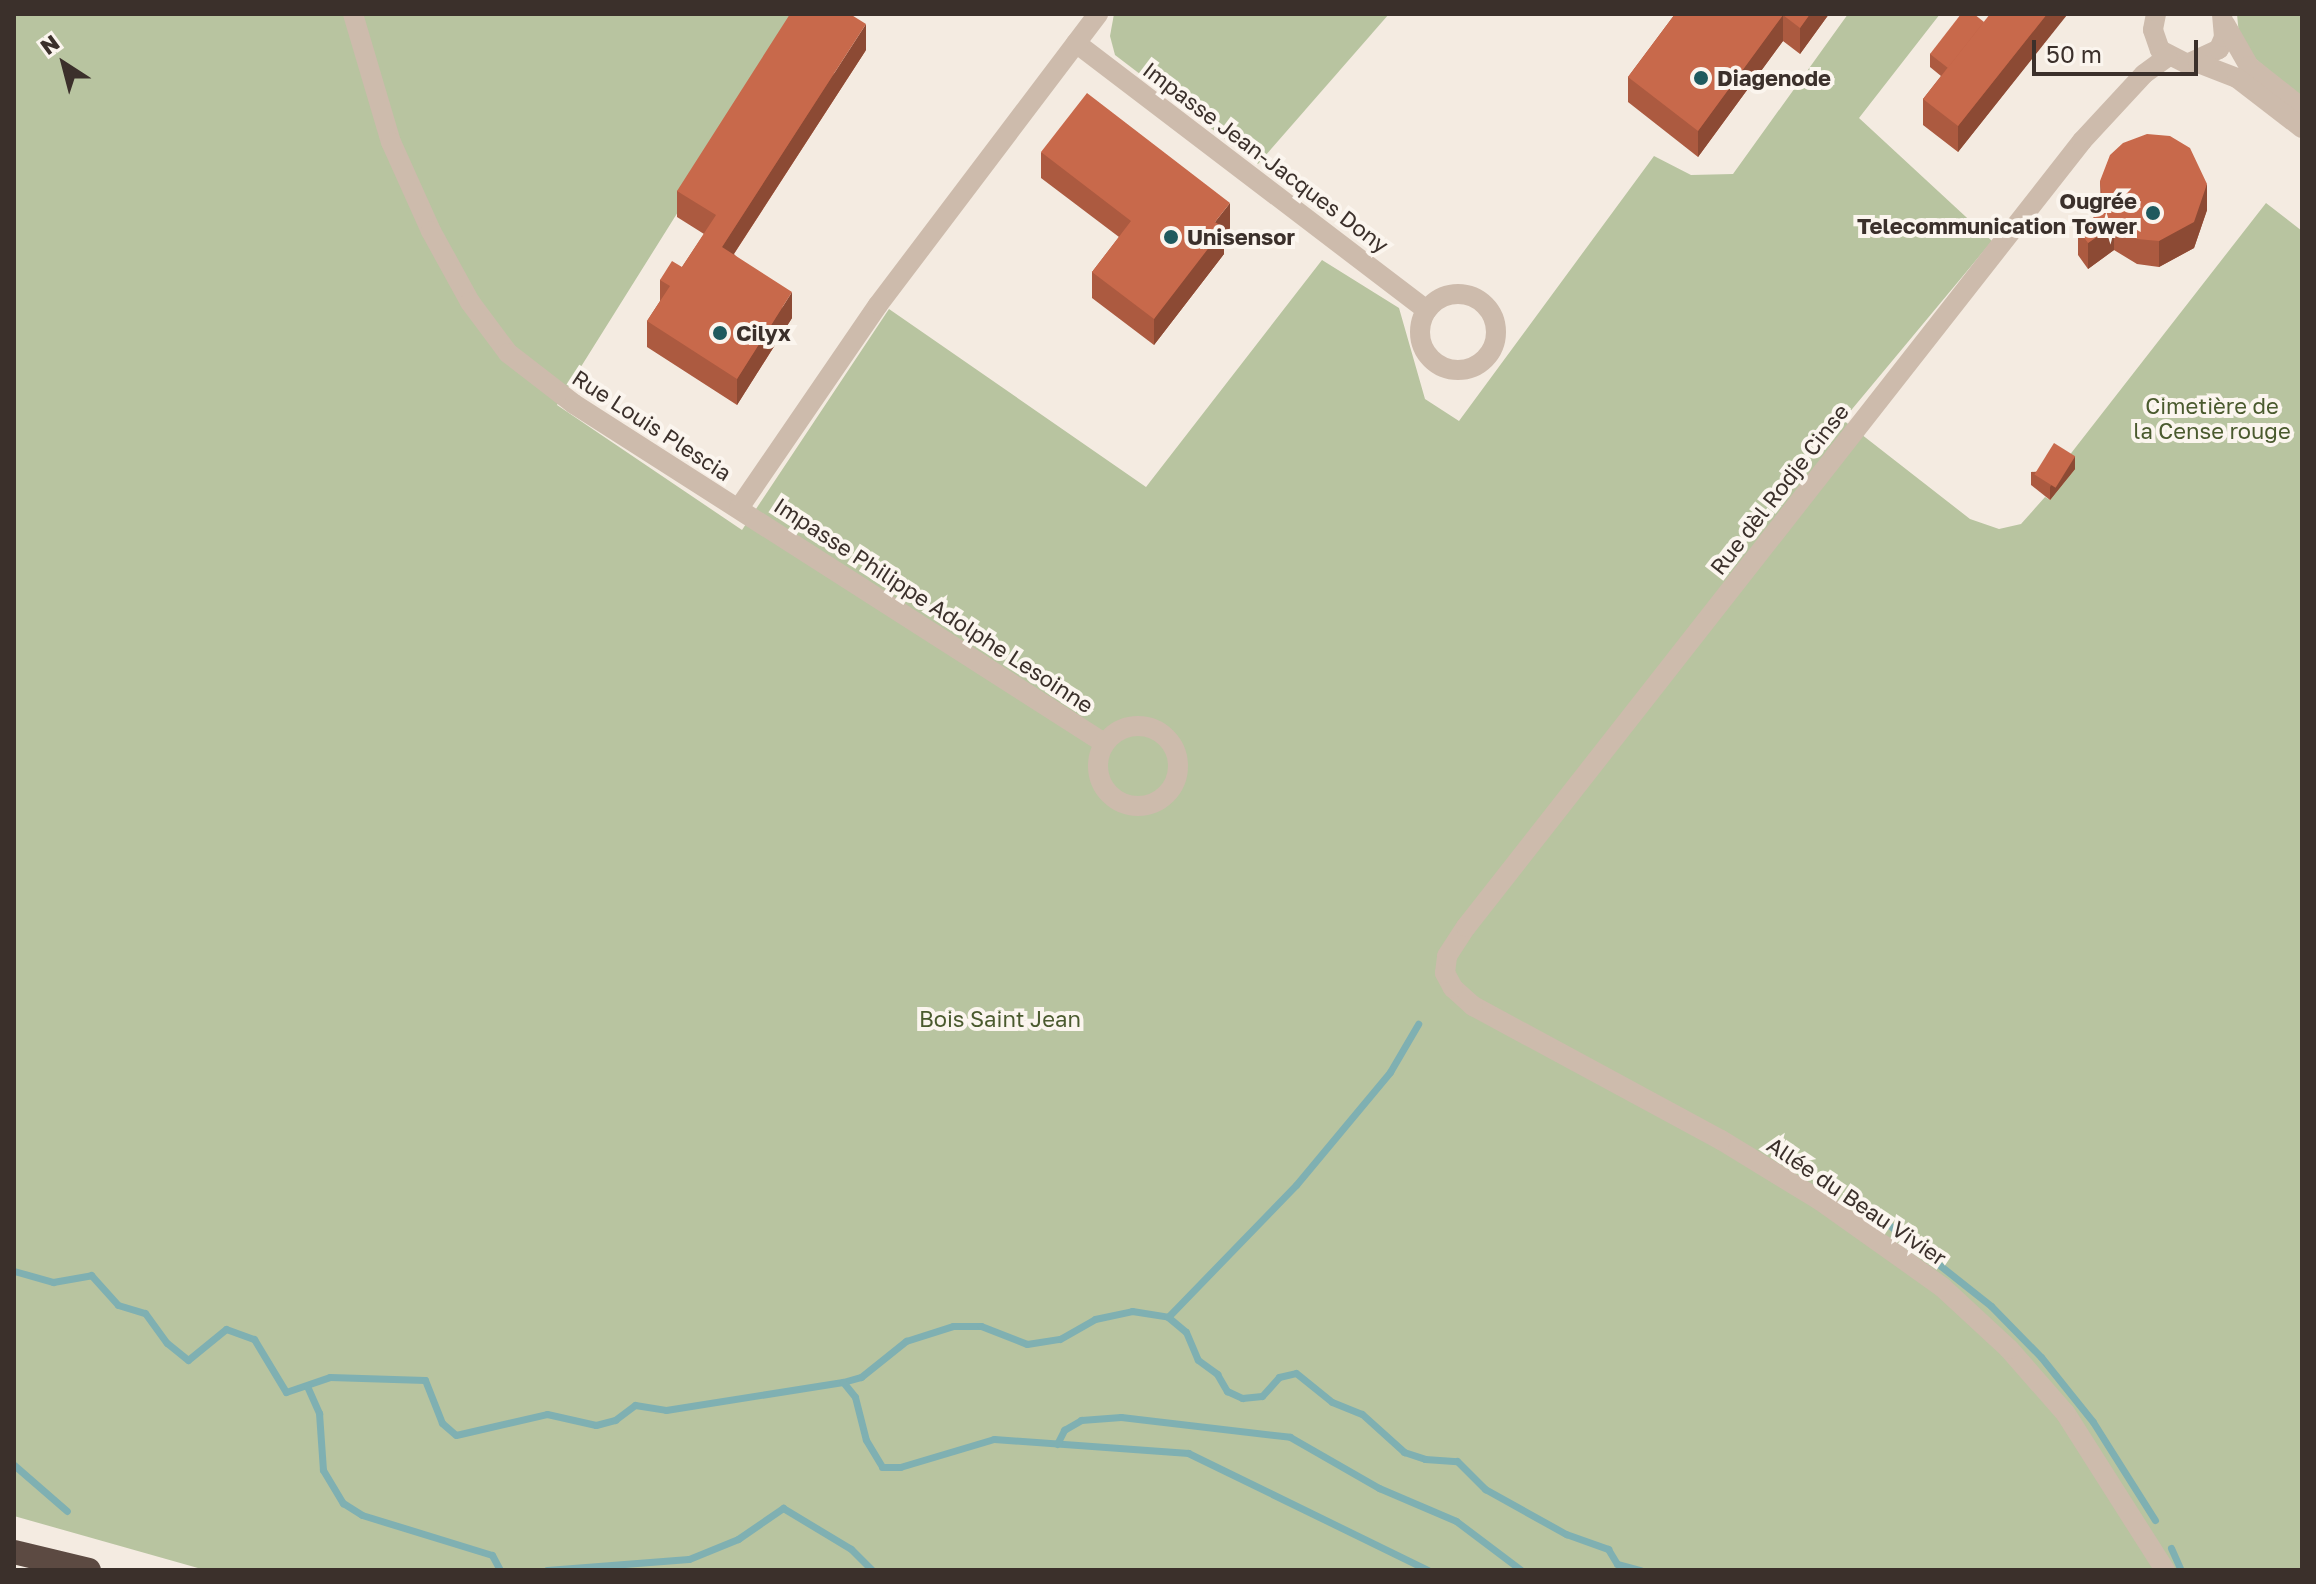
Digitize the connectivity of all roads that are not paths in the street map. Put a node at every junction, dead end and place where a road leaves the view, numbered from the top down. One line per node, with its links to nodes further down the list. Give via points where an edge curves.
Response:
1 (353, 14): 11 (street, Rue Louis Plescia, via 391,142 431,231 470,302 508,353 574,404)
2 (1098, 14): 5 (street, Rue Louis Plescia)
3 (2156, 14): 6 (street, via 2155,40)
4 (2223, 19): 7 (street, via 2219,49); 8 (street, via 2249,66)
5 (1076, 43): 10 (street, Impasse Jean-Jacques Dony); 11 (street, Rue Louis Plescia, via 887,292)
6 (2167, 57): 7 (street); 13 (street, Rue dèl Rodje Cinse, via 2144,74 2082,141 1466,927)
7 (2198, 63): 9 (street, via 2237,78)
8 (2302, 108)
9 (2302, 128)
10 (1427, 310)
11 (739, 508): 12 (street, Impasse Philippe Adolphe Lesoinne)
12 (1104, 743): 12 (street, Impasse Philippe Adolphe Lesoinne, via 1100,780 1117,800 1129,805 1154,803 1173,786 1178,760 1174,746 1154,728 1126,727)
13 (1445, 964): 16 (street, Allée du Beau Vivier, via 1453,988 1473,1006 1779,1175 1874,1237 1959,1302 2066,1414)
14 (14, 1552): 15 (highway)
15 (89, 1570)
16 (2165, 1570)

